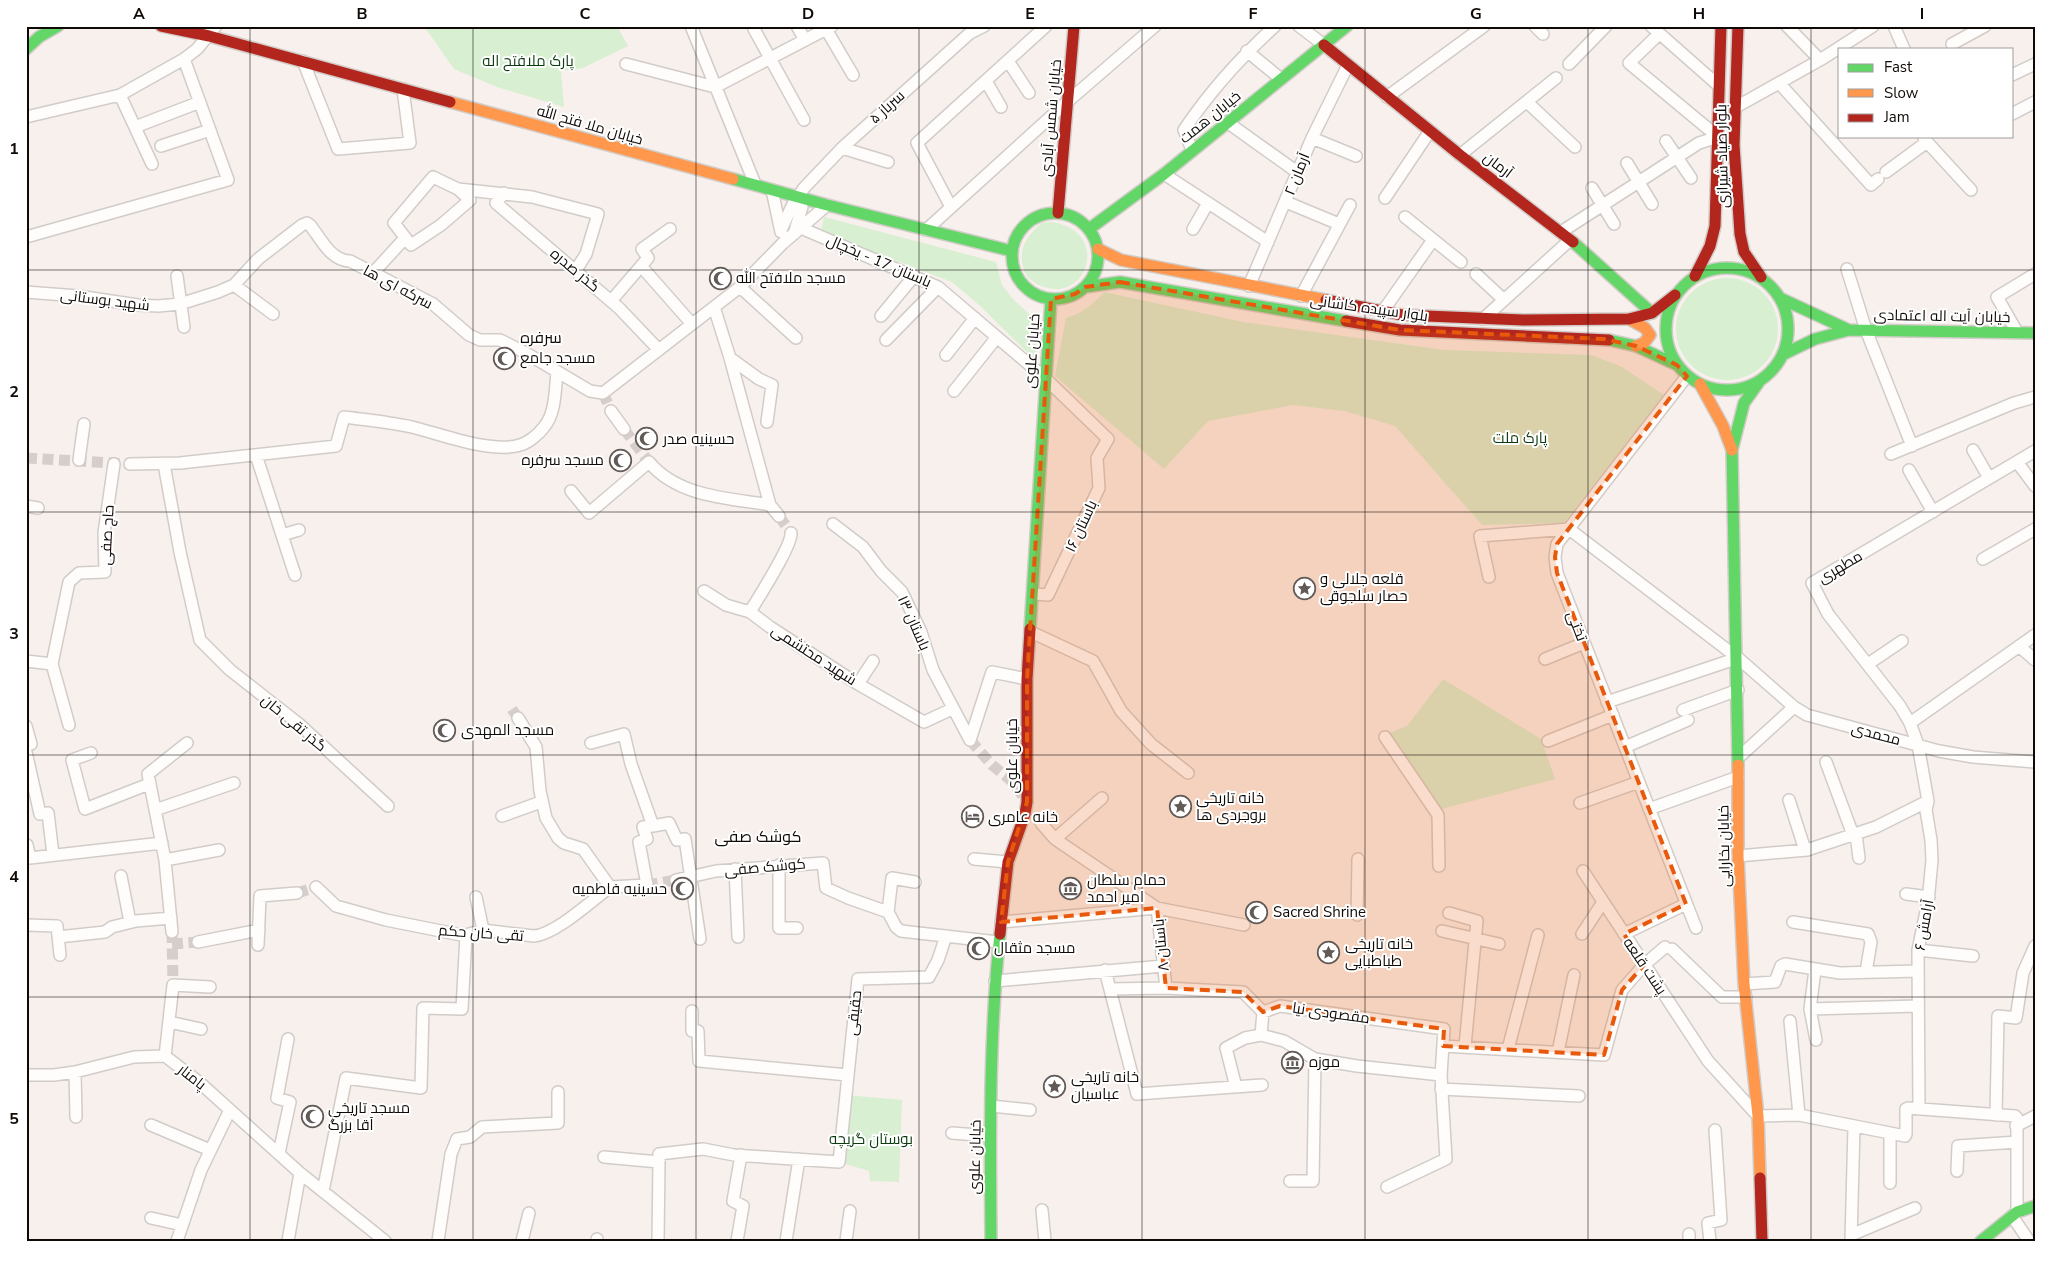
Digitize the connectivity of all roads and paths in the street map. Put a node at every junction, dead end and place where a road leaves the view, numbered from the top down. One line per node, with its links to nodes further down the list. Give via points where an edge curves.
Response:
1 (58, 26): 30 (main road, via 38,37)
2 (161, 26): 24 (main road, خیابان ملا فتح الله)
3 (216, 26): 24 (street)
4 (690, 26): 49 (street)
5 (797, 26): 25 (street)
6 (984, 26): 73 (street, سرباز ۵, via 964,38)
7 (1046, 26): 37 (street)
8 (1074, 26): 55 (main road, خیابان شمس آبادی)
9 (1155, 26): 55 (street)
10 (1299, 26): 27 (street)
11 (1347, 26): 27 (main road, خیابان همت)
12 (1484, 26): 53 (street)
13 (1606, 26): 39 (street)
14 (1721, 26): 48 (main road, بلوار صیاد شیرازی)
15 (1738, 26): 59 (main road, بلوار صیاد شیرازی)
16 (1787, 26): 35 (street)
17 (1873, 26): 28 (street)
18 (1894, 26): 29 (street)
19 (1985, 26): 26 (street)
20 (829, 28): 25 (street); 43 (street)
21 (1269, 28): 31 (street)
22 (754, 29): 33 (street)
23 (1655, 30): 48 (street); 67 (street, via 1629,63)
24 (209, 36): 34 (street); 36 (main road, خیابان ملا فتح الله)
25 (805, 40): 33 (street)
26 (1952, 44)
27 (1324, 45): 41 (main road, آرمان); 45 (main road, خیابان همت)
28 (1853, 45)
29 (1904, 48)
30 (26, 49)
31 (1247, 51): 45 (street); 74 (street, via 1184,130)
32 (1838, 52): 35 (street)
33 (770, 58): 49 (street); 62 (street)
34 (184, 59): 52 (street); 54 (street)
35 (1820, 60): 47 (street)
36 (303, 61): 50 (main road, خیابان ملا فتح الله); 50 (street, via 338,149 410,143)
37 (1008, 61): 46 (street); 51 (street)
38 (626, 64): 49 (street)
39 (1569, 64)
40 (2035, 64): 42 (street)
41 (1348, 65): 53 (main road, آرمان); 68 (street, آرمان ۲)
42 (2014, 74)
43 (853, 75)
44 (1556, 78): 56 (street)
45 (1281, 79): 63 (main road, خیابان همت)
46 (986, 81): 58 (street); 98 (street, via 917,143)
47 (1778, 83): 59 (street); 69 (street, via 1871,185)
48 (1719, 86): 67 (main road, بلوار صیاد شیرازی)
49 (715, 87): 85 (street)
50 (403, 89): 85 (main road, خیابان ملا فتح الله)
51 (1029, 92)
52 (120, 95): 61 (street); 64 (street)
53 (1388, 97): 66 (main road, آرمان)
54 (200, 102): 64 (street); 65 (street)
55 (1067, 102): 98 (street); 100 (main road, خیابان شمس آبادی)
56 (1527, 102): 72 (street); 75 (street)
57 (2035, 102): 60 (street)
58 (1001, 107)
59 (1736, 107): 129 (main road, بلوار صیاد شیرازی, via 1734,145 1740,234 1744,252)
60 (2014, 113)
61 (26, 117)
62 (804, 120)
63 (1227, 122): 74 (main road, خیابان همت); 81 (street)
64 (135, 127): 80 (street)
65 (210, 130): 71 (street); 112 (street, via 228,180)
66 (1430, 130): 75 (main road, آرمان); 92 (street)
67 (1718, 137): 77 (street, via 1700,143); 128 (main road, بلوار صیاد شیرازی, via 1714,236)
68 (1312, 138): 76 (street); 81 (street, آرمان ۲)
69 (1925, 139): 89 (street)
70 (1666, 140): 77 (street)
71 (161, 146)
72 (1576, 147)
73 (842, 148): 78 (street); 91 (street, سرباز ۵)
74 (1192, 150): 82 (main road, خیابان همت)
75 (1460, 155): 111 (main road, آرمان)
76 (1356, 156)
77 (1677, 158): 83 (street); 84 (street)
78 (888, 162)
79 (1627, 163): 84 (street)
80 (152, 164)
81 (1298, 172): 93 (street, آرمان ۲)
82 (1164, 174): 94 (street); 106 (main road, خیابان همت)
83 (1692, 178)
84 (1639, 183): 95 (street); 99 (street)
85 (755, 184): 88 (main road, خیابان ملا فتح الله)
86 (1592, 188): 99 (street)
87 (458, 189): 90 (street); 113 (street, via 470,200 411,245); 113 (street, via 432,177 394,223)
88 (772, 190): 91 (main road, خیابان ملا فتح الله); 108 (street)
89 (1971, 190)
90 (504, 193): 122 (street, گذر صدره, via 496,203); 122 (street, via 598,214 586,254)
91 (799, 197): 96 (main road, خیابان ملا فتح الله); 108 (street, سرباز ۵); 110 (street, via 802,207)
92 (1385, 198)
93 (1286, 202): 103 (street); 115 (street, آرمان ۲)
94 (1208, 203): 107 (street); 115 (street)
95 (1652, 204)
96 (827, 205): 109 (main road, خیابان ملا فتح الله); 110 (street)
97 (1350, 205): 103 (street)
98 (951, 206): 109 (street)
99 (1602, 206): 104 (street); 111 (street)
100 (1058, 213): 106 (main road, via 1070,215); 118 (main road, via 1045,214 1028,223 1016,238)
101 (1405, 217): 114 (street)
102 (307, 223): 123 (street, سرکه ای ها, via 334,256); 130 (street, شهید بوستانی, via 270,248)
103 (1339, 224): 137 (street)
104 (1614, 224)
105 (670, 229): 120 (street, via 642,249 648,258)
106 (1089, 229): 117 (main road)
107 (1193, 229)
108 (781, 230): 116 (street)
109 (926, 230): 118 (main road, خیابان ملا فتح الله)
110 (798, 231): 116 (street); 127 (street, باستان 17 - یخچال)
111 (1566, 236): 140 (street); 145 (main road, آرمان)
112 (26, 237)
113 (405, 238): 123 (street)
114 (1433, 240): 119 (street); 144 (street)
115 (1268, 242): 131 (street, آرمان ۲)
116 (782, 244): 132 (street)
117 (1098, 249): 131 (main road, بلوار سپیده کاشانی, via 1121,260); 134 (main road, via 1094,276)
118 (1012, 251): 139 (main road, via 1012,262 1022,283)
119 (1461, 262)
120 (641, 266): 141 (street); 151 (street)
121 (1847, 269): 154 (street)
122 (576, 270): 141 (street, گذر صدره)
123 (373, 273): 166 (street, سرکه ای ها, via 433,304 480,340 500,340)
124 (1476, 274): 140 (street)
125 (2035, 274): 155 (street, via 1997,297)
126 (177, 276): 142 (street)
127 (914, 276): 133 (street, باستان 17 - یخچال); 147 (street)
128 (1695, 276): 129 (main road, via 1708,270 1736,268); 136 (main road)
129 (1763, 279): 138 (main road)
130 (234, 285): 142 (street, شهید بوستانی); 146 (street)
131 (1250, 286): 137 (main road, بلوار سپیده کاشانی)
132 (740, 287): 143 (street); 158 (street)
133 (938, 287): 148 (street, باستان 17 - یخچال); 159 (street)
134 (1085, 287): 139 (main road, via 1075,294); 160 (main road, بلوار سپیده کاشانی, via 1120,282 1400,330 1604,339)
135 (26, 292): 142 (street, شهید بوستانی, via 138,305)
136 (1676, 295): 145 (main road, بلوار سپیده کاشانی); 165 (main road, via 1668,312 1665,330 1668,349)
137 (1301, 296): 144 (main road, بلوار سپیده کاشانی)
138 (1780, 298): 153 (main road); 162 (main road, via 1787,316 1789,335)
139 (1051, 299): 168 (main road, خیابان علوی)
140 (1504, 300): 149 (street)
141 (611, 301): 161 (street, گذر صدره)
142 (180, 304): 152 (street)
143 (714, 307): 151 (street); 164 (street)
144 (1383, 311): 149 (main road, بلوار سپیده کاشانی)
145 (1652, 312): 150 (main road, بلوار سپیده کاشانی)
146 (273, 314)
147 (881, 316)
148 (975, 318): 157 (street, باستان 17 - یخچال); 163 (street)
149 (1483, 319): 150 (main road, بلوار سپیده کاشانی)
150 (1629, 319): 160 (main road, via 1646,327 1650,333 1645,343)
151 (692, 324): 161 (street)
152 (184, 327)
153 (1849, 330): 154 (main road, خیابان آیت اله اعتمادی); 162 (main road, via 1809,339)
154 (1866, 330): 155 (main road, خیابان آیت اله اعتمادی); 177 (street)
155 (2017, 332): 156 (main road, خیابان آیت اله اعتمادی)
156 (2035, 333)
157 (997, 337): 168 (street, باستان 17 - یخچال); 171 (street)
158 (796, 338)
159 (886, 340)
160 (1636, 346): 165 (main road, بلوار سپیده کاشانی)
161 (658, 350): 166 (street, سرکه ای ها, via 603,393 590,391)
162 (1784, 354): 169 (main road)
163 (946, 355)
164 (730, 358): 174 (street, via 772,385); 192 (street)
165 (1677, 365): 167 (main road)
166 (557, 372): 182 (street, via 552,410 545,426 520,445 479,445 412,428 344,417 336,446)
167 (1687, 376): 170 (main road); 198 (street, تختی)
168 (1045, 378): 205 (main road, خیابان علوی); 205 (street, باستان ۱۶, via 1108,439 1097,458 1099,488 1048,595)
169 (1759, 382): 170 (main road, via 1730,391 1714,390); 178 (main road, خیابان بخارایی, via 1744,403)
170 (1700, 384): 178 (main road, خیابان بخارایی)
171 (954, 391)
172 (2035, 397): 177 (street)
173 (611, 411): 176 (street)
174 (767, 422)
175 (84, 424): 183 (street)
176 (624, 429)
177 (1912, 446): 181 (street)
178 (1732, 450): 212 (main road, خیابان بخارایی)
179 (1973, 450): 189 (street)
180 (2035, 451): 184 (street, مطهری)
181 (1891, 454)
182 (256, 455): 187 (street); 200 (street)
183 (79, 460)
184 (2016, 462): 189 (street, مطهری); 190 (street)
185 (114, 464): 217 (street, حاج صفی, via 104,533 105,572 79,573 69,582)
186 (130, 464): 187 (street)
187 (164, 464): 253 (street, گذر تقی خان, via 200,640 230,670 299,724)
188 (1909, 470): 193 (street)
189 (1989, 478): 193 (street, مطهری)
190 (2035, 486)
191 (570, 491): 192 (street, via 590,513 649,462 667,479 702,494)
192 (770, 505): 194 (street)
193 (1933, 512): 218 (street, مطهری, via 1812,583 1828,614)
194 (779, 516)
195 (833, 524): 224 (street, باستان ۱۳, via 863,547 902,592)
196 (2035, 529): 201 (street)
197 (299, 530): 200 (street)
198 (1568, 530): 203 (street, via 1480,536); 210 (street, تختی, via 1557,544 1556,573); 212 (street, محمدی)
199 (791, 533): 206 (street, via 783,555)
200 (282, 535): 202 (street)
201 (1983, 559)
202 (295, 575)
203 (1489, 577)
204 (704, 591): 206 (street, شهید محتشمی, via 726,605)
205 (1033, 594): 207 (main road, خیابان علوی)
206 (750, 612): 220 (street, شهید محتشمی)
207 (1031, 632): 219 (main road, خیابان علوی); 242 (street, via 1093,661 1121,711 1151,744)
208 (2035, 635): 211 (street)
209 (1902, 641): 218 (street)
210 (1584, 643): 213 (street); 222 (street, تختی)
211 (2020, 646): 214 (street); 227 (street)
212 (1738, 658): 221 (main road, خیابان بخارایی); 222 (street); 223 (street, محمدی)
213 (1545, 659)
214 (2035, 660)
215 (26, 661): 217 (street)
216 (872, 661): 220 (street)
217 (52, 664): 228 (street)
218 (1868, 664): 227 (street, مطهری)
219 (1027, 679): 224 (street, باستان ۱۳, via 992,672 970,740); 271 (main road, خیابان علوی, via 1027,802)
220 (858, 684): 224 (street, شهید محتشمی, via 924,722)
221 (1738, 690): 236 (street); 239 (main road, خیابان بخارایی)
222 (1607, 702): 225 (street, تختی)
223 (1794, 707): 235 (street, محمدی, via 1807,715); 239 (street)
224 (952, 709)
225 (1613, 715): 231 (street); 236 (street, تختی)
226 (518, 718): 251 (street, via 536,747)
227 (1910, 723): 235 (street, مطهری)
228 (69, 725)
229 (26, 726): 233 (street, via 31,744)
230 (1385, 737): 273 (street, via 1438,815)
231 (1548, 741)
232 (591, 743): 258 (street, via 624,734)
233 (26, 744)
234 (187, 744): 244 (street)
235 (1918, 744): 241 (street, محمدی, via 1966,756); 250 (street, آرامش ۶)
236 (1625, 747): 245 (street, تختی)
237 (26, 752): 247 (street)
238 (91, 752): 244 (street, via 72,760 85,809)
239 (1739, 757): 243 (main road, خیابان بخارایی)
240 (1826, 762): 259 (street)
241 (2035, 762)
242 (1188, 774)
243 (1738, 777): 254 (street); 266 (main road, خیابان بخارایی)
244 (148, 779): 255 (street)
245 (1638, 782): 252 (street); 254 (street, تختی)
246 (234, 783): 255 (street)
247 (30, 786): 265 (street, via 40,814 48,813)
248 (1102, 798): 260 (street)
249 (1789, 800): 264 (street)
250 (1928, 801): 259 (street); 285 (street, آرامش ۶, via 1926,810 1932,850)
251 (542, 802): 256 (street); 281 (street, via 546,818 558,838 583,849)
252 (1580, 803)
253 (388, 806)
254 (1649, 809): 287 (street, تختی)
255 (155, 810): 261 (street)
256 (502, 816)
257 (1041, 823): 260 (street)
258 (653, 826): 277 (street, via 669,823 677,840 685,839); 281 (street, via 643,827 647,839 639,842 647,886)
259 (1855, 834): 264 (street); 267 (street)
260 (1055, 839): 288 (street)
261 (162, 843): 265 (street); 270 (street)
262 (27, 845): 265 (street, via 30,858)
263 (219, 850): 270 (street)
264 (1805, 850): 266 (street)
265 (53, 855)
266 (1738, 856): 329 (main road, خیابان بخارایی)
267 (1859, 858)
268 (974, 859): 271 (street)
269 (1358, 859): 291 (street)
270 (165, 860): 292 (street)
271 (1008, 862): 294 (main road, خیابان علوی)
272 (779, 865): 274 (street, کوشک صفی); 289 (street, کوشک صفی, via 823,862 826,888); 298 (street, via 779,928)
273 (1439, 866)
274 (734, 869): 277 (street, کوشک صفی); 310 (street)
275 (1583, 871): 286 (street, پشت قلعه)
276 (121, 876): 293 (street)
277 (690, 877): 278 (street, کوشک صفی); 311 (street)
278 (676, 880)
279 (914, 882): 289 (street, via 892,878)
280 (316, 887): 306 (street, تقی خان حکم, via 336,906 405,924)
281 (610, 887): 301 (street, تقی خان حکم, via 554,930 541,936)
282 (297, 893): 300 (street, via 260,896)
283 (1906, 894): 285 (street)
284 (476, 897): 301 (street)
285 (1929, 897): 318 (street, آرامش ۶)
286 (1603, 902): 304 (street); 305 (street, پشت قلعه)
287 (1686, 904): 299 (street, تختی); 305 (street)
288 (1157, 908): 294 (street, باستان ۸); 297 (street); 322 (street, باستان ۸)
289 (888, 912): 308 (street, via 896,927 906,932)
290 (1449, 913): 312 (street, via 1477,921)
291 (1357, 915)
292 (171, 918): 293 (street); 302 (street)
293 (130, 922): 309 (street, via 105,932)
294 (1001, 922): 314 (main road, خیابان علوی)
295 (1793, 922): 326 (street, via 1868,934 1871,942)
296 (26, 925): 309 (street, via 58,926)
297 (1244, 925)
298 (797, 928)
299 (1696, 928)
300 (259, 930): 313 (street); 316 (street)
301 (483, 930): 306 (street, تقی خان حکم)
302 (172, 932)
303 (1442, 932): 312 (street)
304 (1582, 934)
305 (1624, 934): 321 (street, پشت قلعه)
306 (466, 935): 387 (street, via 462,1009 425,1005 421,1088 346,1078)
307 (1538, 935): 346 (street)
308 (946, 936): 314 (street); 352 (street, حقیقی, via 930,977 858,979)
309 (58, 937): 319 (street)
310 (738, 937)
311 (700, 939)
312 (1476, 939): 315 (street); 345 (street)
313 (198, 942)
314 (998, 942): 328 (main road, خیابان علوی)
315 (1499, 944)
316 (258, 945)
317 (2035, 946): 364 (street, via 2023,973 2016,1018 1998,1016)
318 (1918, 950): 320 (street); 325 (street, آرامش ۶)
319 (60, 955)
320 (1973, 956)
321 (1644, 965): 333 (street, via 1668,948 1722,997); 347 (street, via 1622,990 1604,1055); 365 (street, پشت قلعه, via 1708,1061)
322 (1163, 966): 323 (street); 331 (street, باستان ۸)
323 (1106, 970): 328 (street); 332 (street)
324 (1815, 970): 326 (street); 329 (street, via 1783,965 1775,982); 335 (street)
325 (1918, 970): 326 (street); 334 (street, آرامش ۶)
326 (1866, 972)
327 (1574, 975): 347 (street)
328 (995, 980): 359 (main road, خیابان علوی)
329 (1744, 984): 333 (main road, خیابان بخارایی)
330 (210, 987): 339 (street, via 173,985)
331 (1166, 988): 332 (street); 337 (street, via 1242,992)
332 (1110, 989): 355 (street, via 1137,1094)
333 (1746, 996): 365 (main road, خیابان بخارایی)
334 (1918, 1006): 335 (street); 360 (street, آرامش ۶)
335 (1810, 1009): 343 (street)
336 (692, 1011): 352 (street, via 692,1031 698,1031 699,1061)
337 (1263, 1012): 341 (street); 344 (street, مقصودی نیا, via 1280,1006 1444,1029)
338 (1790, 1021): 363 (street)
339 (170, 1022): 340 (street); 348 (street)
340 (201, 1029)
341 (1261, 1035): 349 (street, via 1284,1041); 355 (street, via 1245,1038 1226,1048)
342 (288, 1039): 377 (street, via 276,1098 290,1102)
343 (1816, 1040)
344 (1442, 1046): 345 (street); 353 (street)
345 (1465, 1046): 346 (street)
346 (1508, 1049): 347 (street)
347 (1558, 1052)
348 (165, 1056): 350 (street, پامنار, via 134,1056); 361 (street, پامنار)
349 (1315, 1058): 353 (street); 384 (street, via 1313,1181)
350 (75, 1072): 351 (street, پامنار); 367 (street)
351 (26, 1075)
352 (848, 1075): 380 (street, حقیقی, via 839,1162)
353 (1441, 1075): 356 (street)
354 (1262, 1085): 355 (street)
355 (1236, 1087)
356 (1441, 1089): 358 (street); 386 (street, via 1446,1159)
357 (558, 1092): 400 (street, via 558,1123 482,1127 470,1137 457,1139 451,1154)
358 (1579, 1096)
359 (991, 1106): 362 (street); 374 (main road, خیابان علوی)
360 (1913, 1108): 364 (street); 373 (street, آرامش ۶, via 1906,1135)
361 (230, 1110): 376 (street); 377 (street, پامنار)
362 (1030, 1110)
363 (1799, 1115): 365 (street); 370 (street)
364 (1996, 1115): 368 (street)
365 (1758, 1116): 409 (main road, خیابان بخارایی)
366 (2035, 1116): 368 (street)
367 (76, 1117)
368 (2016, 1122): 375 (street)
369 (151, 1125): 376 (street)
370 (1854, 1126): 373 (street); 396 (street)
371 (1715, 1130): 408 (street, via 1721,1220 1708,1223)
372 (952, 1134): 374 (street)
373 (1890, 1134): 385 (street)
374 (990, 1136): 406 (main road, خیابان علوی)
375 (2017, 1142): 382 (street, via 1958,1146); 393 (street)
376 (210, 1150): 395 (street)
377 (279, 1153): 383 (street, پامنار)
378 (741, 1156): 380 (street); 381 (street, via 703,1149 683,1150 658,1154); 403 (street, via 733,1201 742,1206)
379 (604, 1157): 381 (street)
380 (799, 1159): 404 (street)
381 (659, 1162): 402 (street)
382 (1957, 1171)
383 (300, 1173): 387 (street, پامنار); 398 (street)
384 (1290, 1181)
385 (1890, 1183)
386 (1387, 1187)
387 (323, 1192): 399 (street, پامنار)
388 (2035, 1206): 393 (main road)
389 (1915, 1208): 396 (street)
390 (1042, 1210): 407 (street)
391 (850, 1211): 405 (street)
392 (529, 1214): 401 (street)
393 (2015, 1214): 410 (main road); 411 (street)
394 (151, 1218): 395 (street)
395 (182, 1225): 397 (street)
396 (1851, 1238)
397 (177, 1241)
398 (288, 1241)
399 (385, 1241)
400 (438, 1241)
401 (522, 1241)
402 (658, 1241)
403 (737, 1241)
404 (786, 1241)
405 (846, 1241)
406 (991, 1241)
407 (1045, 1241)
408 (1710, 1241)
409 (1762, 1241)
410 (1980, 1241)
411 (2029, 1241)

